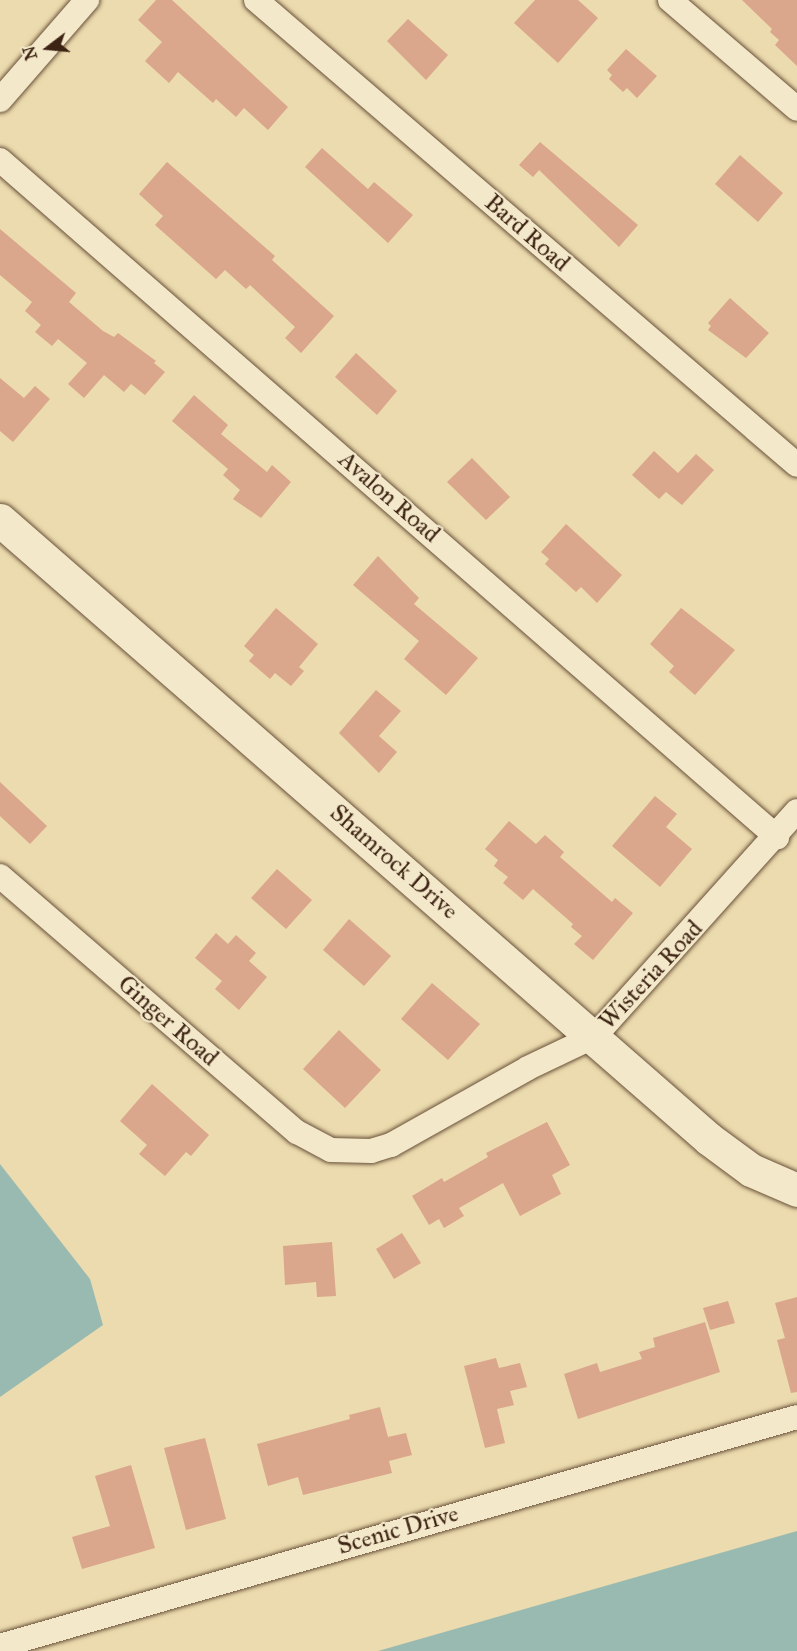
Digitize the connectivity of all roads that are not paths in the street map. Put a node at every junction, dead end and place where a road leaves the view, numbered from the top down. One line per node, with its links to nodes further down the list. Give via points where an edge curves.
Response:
1 (87, 0): 4 (street)
2 (256, 0): 7 (street, Bard Road)
3 (670, 0): 5 (street)
4 (0, 100)
5 (797, 109)
6 (0, 160): 10 (street, Avalon Road)
7 (797, 465)
8 (0, 520): 12 (street, Shamrock Drive)
9 (797, 811): 10 (street, Wisteria Road)
10 (777, 837): 12 (street, Wisteria Road)
11 (0, 876): 13 (street, Ginger Road, via 297,1132 311,1143)
12 (595, 1036): 13 (street, Wisteria Road, via 528,1068 391,1145); 14 (street, Shamrock Drive, via 731,1156 772,1181)
13 (343, 1152)
14 (797, 1190)
15 (797, 1418): 16 (street, Scenic Drive)
16 (0, 1646)

